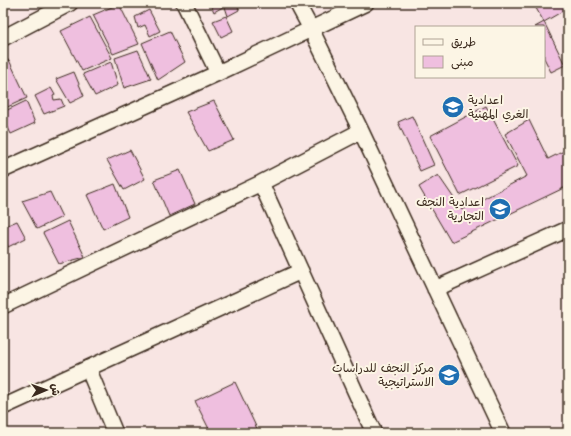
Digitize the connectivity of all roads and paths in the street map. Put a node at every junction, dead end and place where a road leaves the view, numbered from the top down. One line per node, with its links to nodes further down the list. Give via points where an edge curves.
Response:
1 (70, 3): 6 (street)
2 (184, 3): 7 (street)
3 (297, 3): 5 (street)
4 (366, 3): 5 (street)
5 (311, 29): 7 (street); 8 (street)
6 (3, 38)
7 (218, 73): 9 (street)
8 (362, 131): 10 (street); 13 (street)
9 (3, 170)
10 (261, 183): 12 (street); 14 (street)
11 (568, 229): 13 (street)
12 (301, 271): 15 (street); 18 (street)
13 (435, 289): 19 (street)
14 (3, 306)
15 (88, 368): 16 (street); 17 (street)
16 (3, 407)
17 (115, 433)
18 (374, 433)
19 (503, 433)

